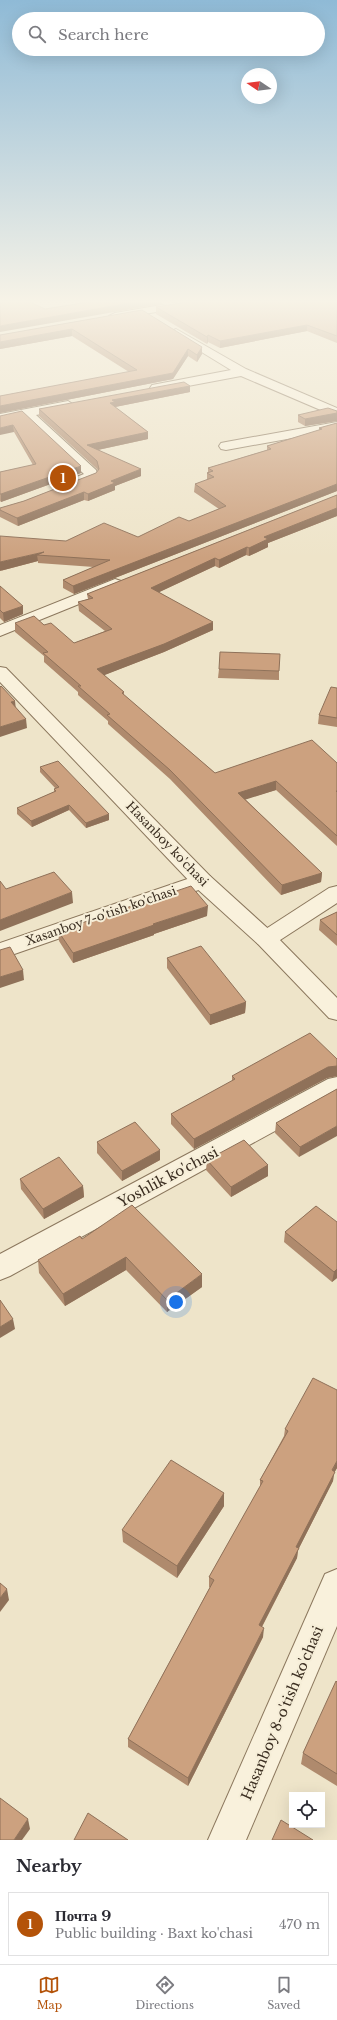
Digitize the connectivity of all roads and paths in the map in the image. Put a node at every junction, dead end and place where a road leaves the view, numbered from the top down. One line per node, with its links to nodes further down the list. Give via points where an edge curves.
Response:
1 (168, 386): 3 (street)
2 (274, 386): 6 (street)
3 (141, 391)
4 (80, 403): 5 (street)
5 (26, 413): 7 (street); 10 (street, via 90,473 86,478)
6 (337, 413)
7 (0, 418)
8 (337, 426): 9 (street)
9 (226, 446)
10 (53, 491)
11 (129, 578): 12 (street)
12 (0, 631)
13 (0, 672): 14 (street, Hasanboy ko'chasi)
14 (202, 881): 16 (street, Hasanboy ko'chasi); 17 (street, Xasanboy 7-o'tish ko'chasi)
15 (337, 893): 16 (street)
16 (266, 939): 18 (street, Hasanboy ko'chasi)
17 (0, 951)
18 (337, 1012)
19 (337, 1086): 20 (street, Yoshlik ko'chasi)
20 (0, 1268)
21 (337, 1586): 22 (street, Hasanboy 8-o'tish ko'chasi)
22 (227, 1840)

